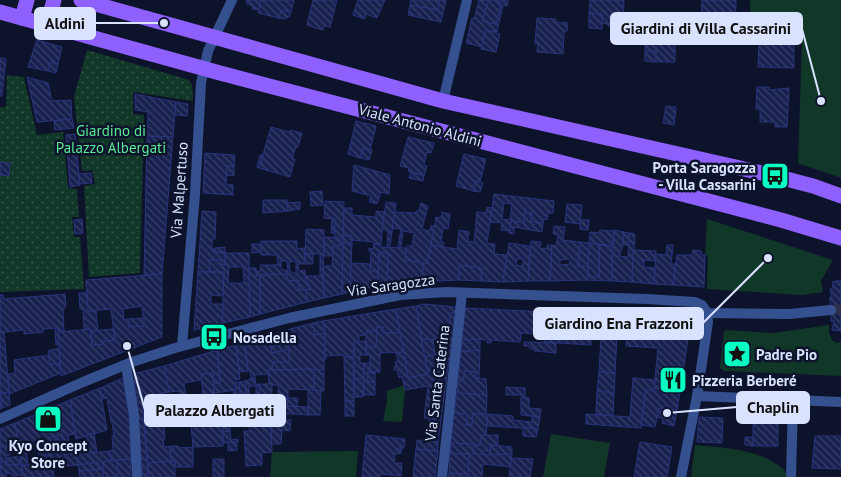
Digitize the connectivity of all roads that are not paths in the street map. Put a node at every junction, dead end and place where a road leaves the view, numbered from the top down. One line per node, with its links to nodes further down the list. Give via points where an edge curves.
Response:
1 (27, 0): 7 (main road)
2 (54, 0): 8 (main road)
3 (80, 0): 9 (main road, Viale Antonio Aldini)
4 (232, 0): 9 (street, Via Malpertuso)
5 (467, 0): 11 (street, Viale Antonio Aldini)
6 (0, 12): 7 (main road, Viale Antonio Aldini)
7 (22, 18): 8 (main road, Viale Antonio Aldini)
8 (47, 25): 10 (main road, Viale Antonio Aldini)
9 (214, 38): 10 (street, Via Malpertuso); 11 (main road, Viale Antonio Aldini)
10 (204, 68): 13 (main road, Viale Antonio Aldini); 17 (street, Via Malpertuso)
11 (443, 101): 12 (main road, Viale Antonio Aldini, via 775,176)
12 (841, 196)
13 (841, 238)
14 (462, 292): 16 (street, Via Saragozza, via 687,301 702,306); 17 (street, Via Saragozza, via 414,294 367,302); 24 (street, Via Santa Caterina)
15 (830, 310): 16 (street, Via Saragozza, via 789,314)
16 (707, 313): 19 (street)
17 (182, 346): 18 (street, Via Saragozza)
18 (126, 365): 22 (street, Via Saragozza); 23 (street, via 134,415)
19 (697, 396): 20 (street); 25 (street)
20 (793, 401): 21 (street); 26 (street)
21 (841, 402)
22 (0, 419)
23 (137, 477)
24 (442, 477)
25 (681, 477)
26 (790, 477)

